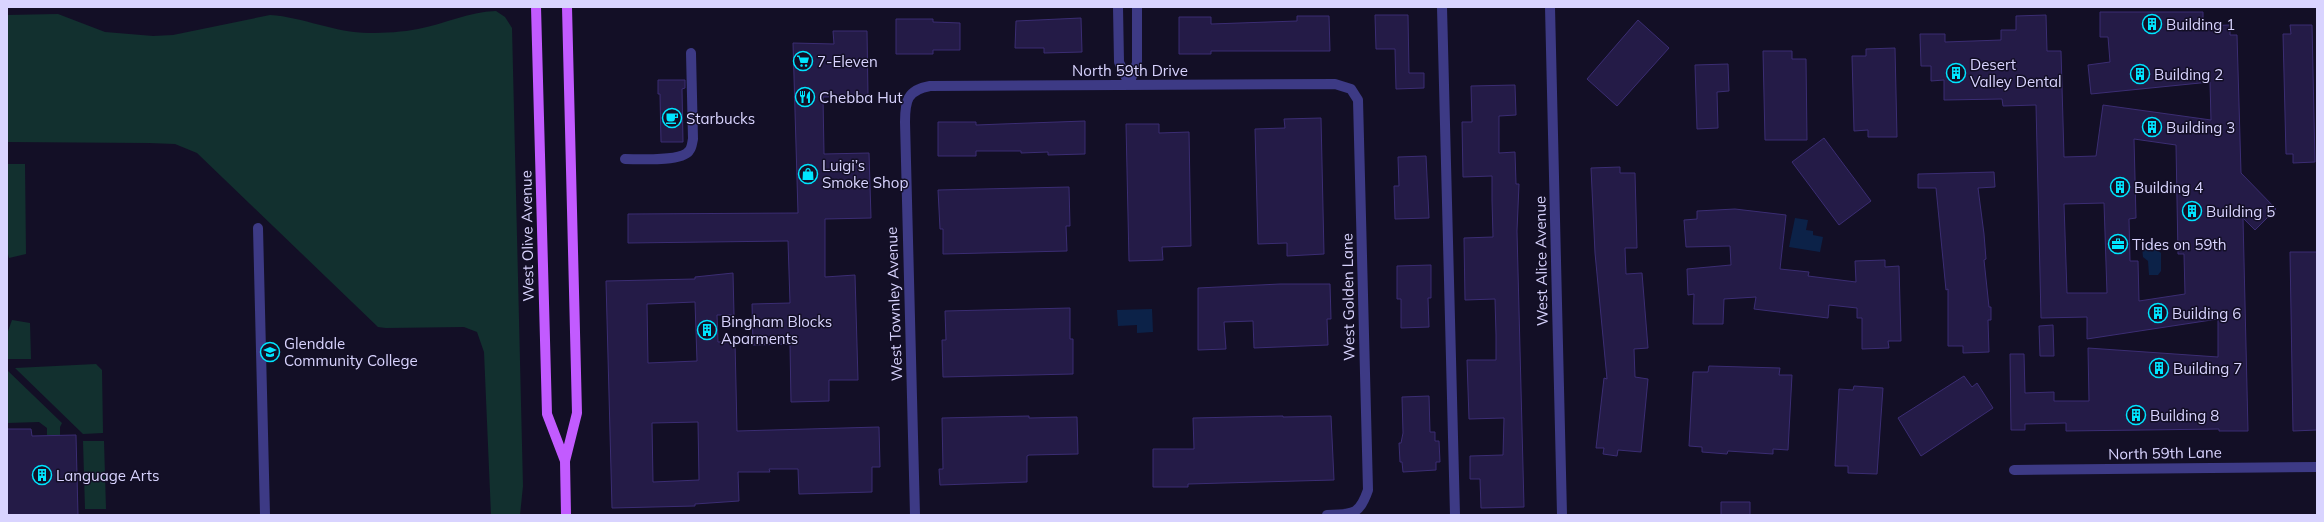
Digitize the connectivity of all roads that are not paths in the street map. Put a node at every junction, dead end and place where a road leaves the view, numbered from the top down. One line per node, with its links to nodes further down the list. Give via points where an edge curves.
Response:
1 (536, 7): 13 (main road, West Olive Avenue, via 547,414)
2 (567, 7): 13 (main road, West Olive Avenue, via 577,413)
3 (1118, 7): 8 (street, via 1119,62)
4 (1137, 7): 8 (street, via 1137,63)
5 (1442, 7): 20 (street)
6 (1550, 7): 21 (street, West Alice Avenue)
7 (691, 53): 11 (street, via 693,139 690,150 686,155 676,158)
8 (1129, 84): 9 (street, North 59th Drive, via 1335,84); 10 (street, North 59th Drive, via 930,86 919,88)
9 (1351, 89): 19 (street, West Golden Lane, via 1358,100 1360,122 1368,490 1362,506 1351,514)
10 (911, 94): 18 (street, West Townley Avenue, via 905,105 905,122)
11 (625, 159)
12 (258, 228): 16 (street)
13 (565, 461): 17 (main road, West Olive Avenue)
14 (2317, 467): 15 (street, North 59th Lane)
15 (2014, 470)
16 (265, 515)
17 (566, 515)
18 (915, 515)
19 (1327, 515)
20 (1455, 515)
21 (1562, 515)

